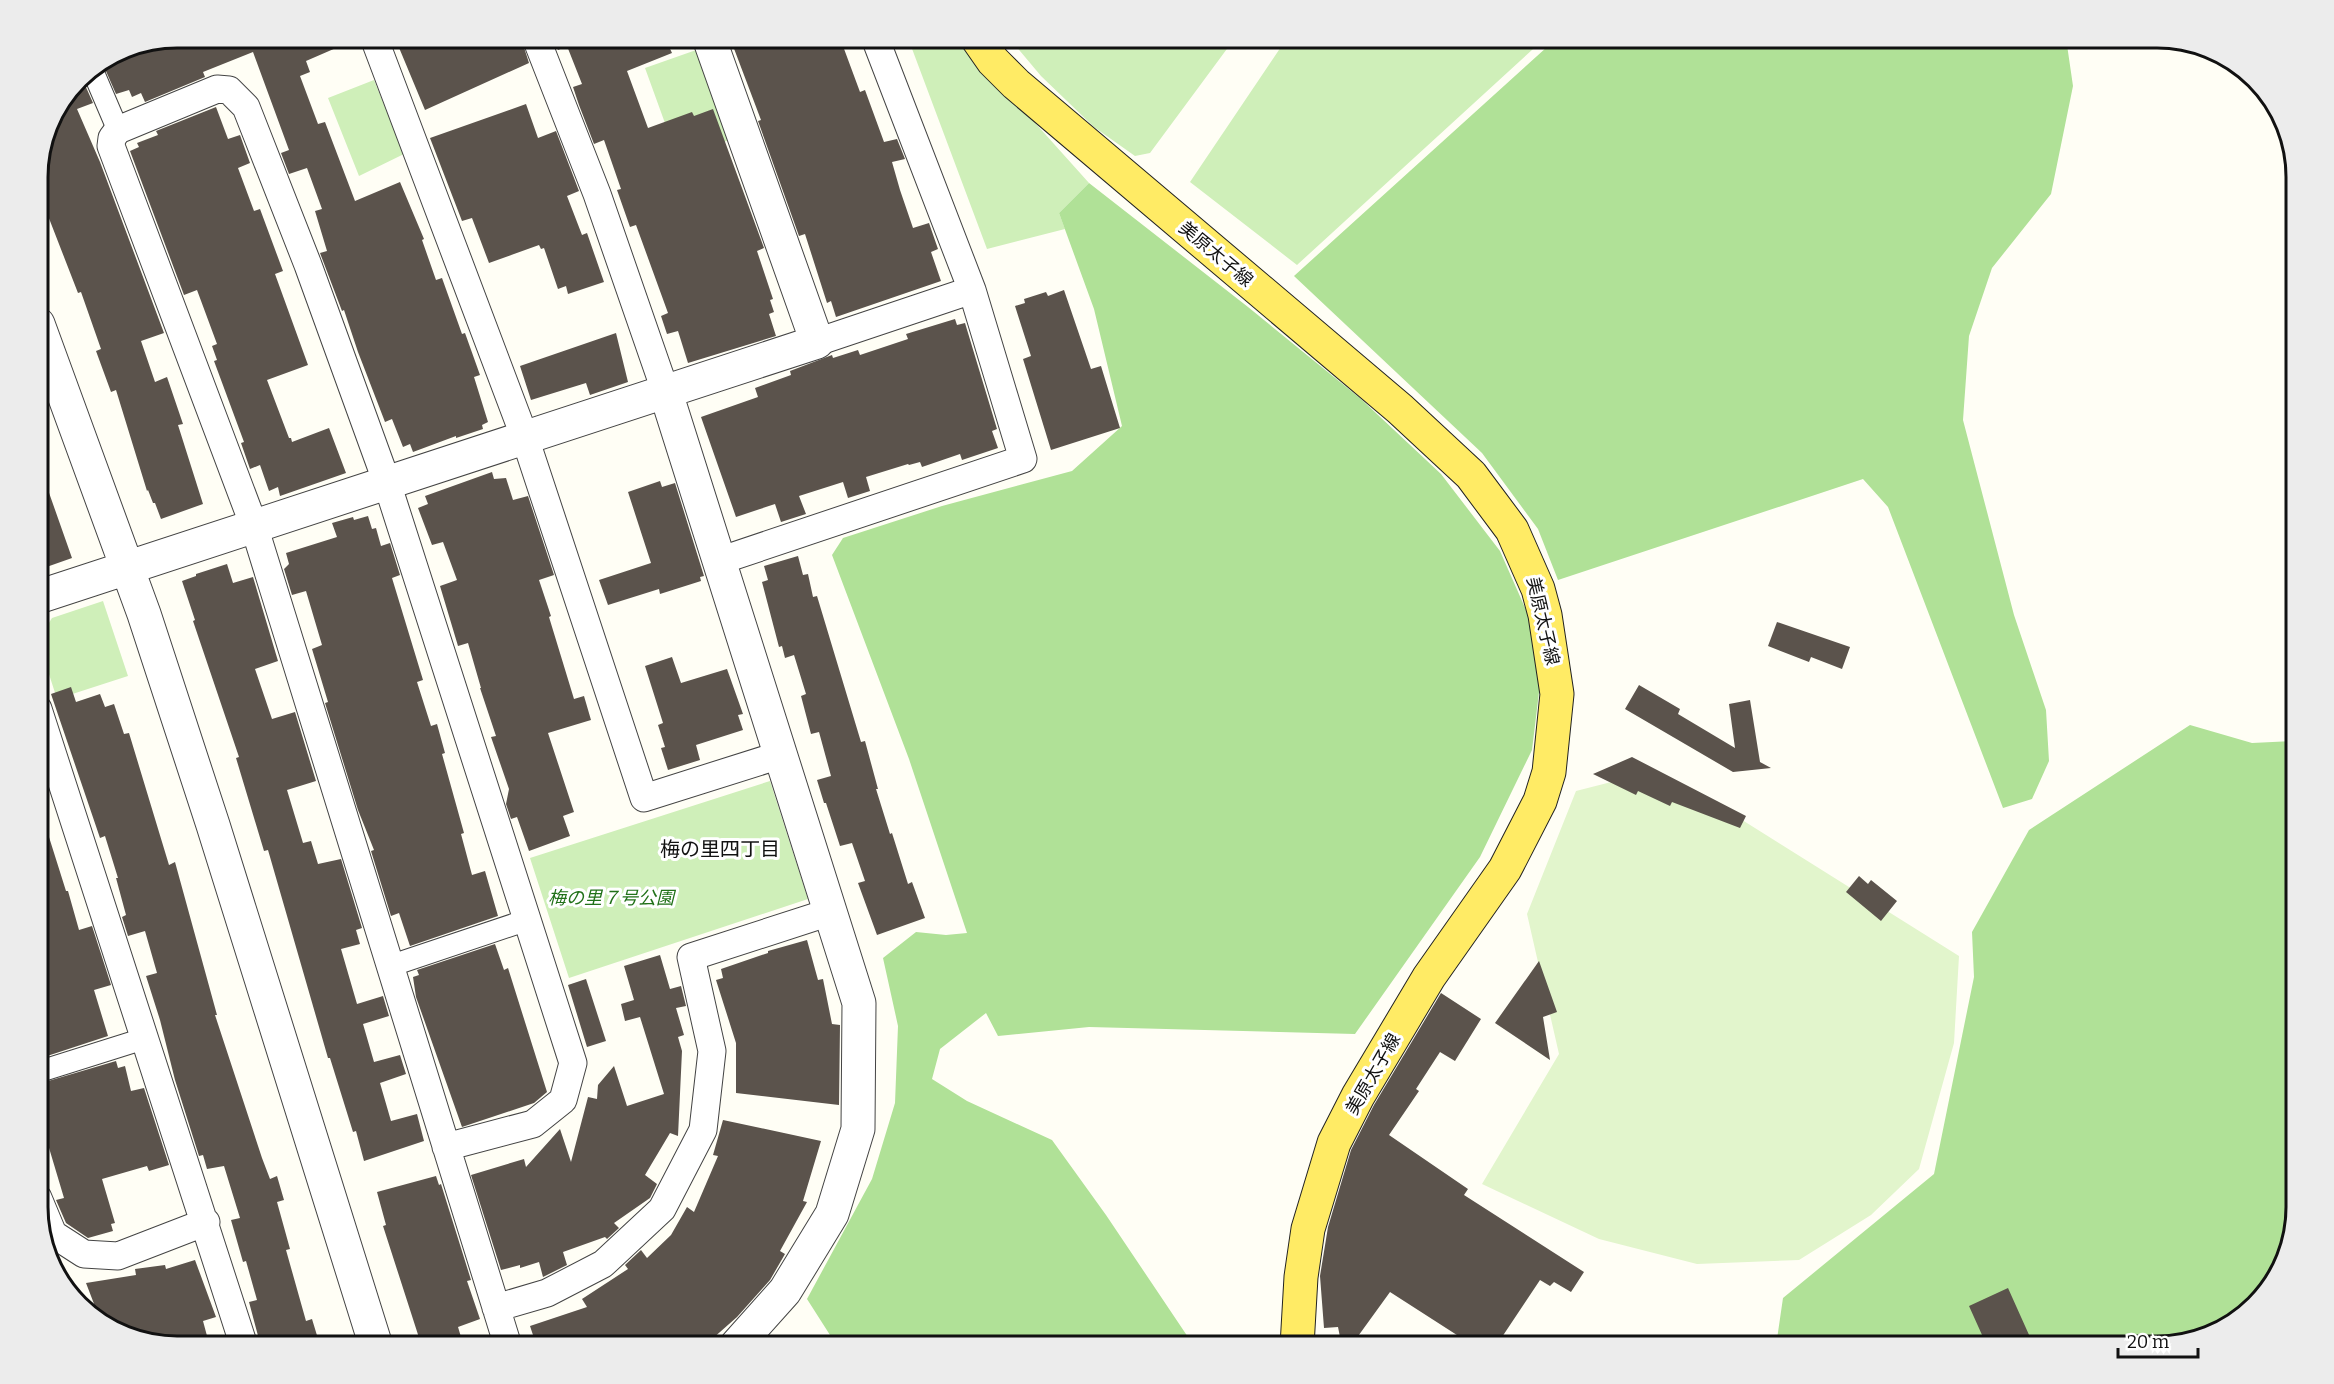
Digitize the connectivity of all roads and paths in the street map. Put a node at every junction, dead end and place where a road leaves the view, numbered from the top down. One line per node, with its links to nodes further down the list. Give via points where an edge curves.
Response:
1 (378, 48): 12 (street)
2 (540, 48): 11 (street, via 597,194)
3 (713, 48): 9 (street)
4 (879, 48): 8 (street)
5 (984, 48): 33 (main road, 美原太子線, via 1016,84 1447,451 1471,475 1512,530 1538,589 1557,694 1549,772 1540,801 1505,869 1429,978 1334,1143 1308,1228)
6 (96, 77): 7 (street)
7 (118, 130): 13 (street, via 217,89 229,90 239,97 308,265); 14 (street, via 111,146)
8 (972, 290): 9 (street); 15 (street, via 1023,459)
9 (817, 342): 11 (street)
10 (48, 351): 16 (street)
11 (666, 393): 12 (street); 15 (street)
12 (525, 438): 13 (street); 19 (street, via 644,798)
13 (387, 483): 14 (street); 21 (street)
14 (254, 526): 16 (street); 22 (street)
15 (719, 561): 19 (street)
16 (127, 568): 17 (street); 30 (street, via 213,825)
17 (48, 594)
18 (48, 739): 23 (street)
19 (780, 755): 20 (street)
20 (830, 912): 28 (street, via 691,957 712,1051 703,1130 663,1209 603,1264 547,1293); 32 (street, via 859,1004 858,1129 832,1214 785,1291)
21 (527, 920): 22 (street); 25 (street, via 573,1063 563,1100 533,1124)
22 (390, 966): 25 (street)
23 (146, 1038): 24 (street); 26 (street)
24 (48, 1069)
25 (446, 1148): 28 (street)
26 (206, 1222): 27 (street, via 118,1256 84,1254 53,1234); 29 (street)
27 (49, 1225)
28 (496, 1308): 31 (street)
29 (241, 1336)
30 (373, 1336)
31 (505, 1336)
32 (746, 1336)
33 (1298, 1336)

